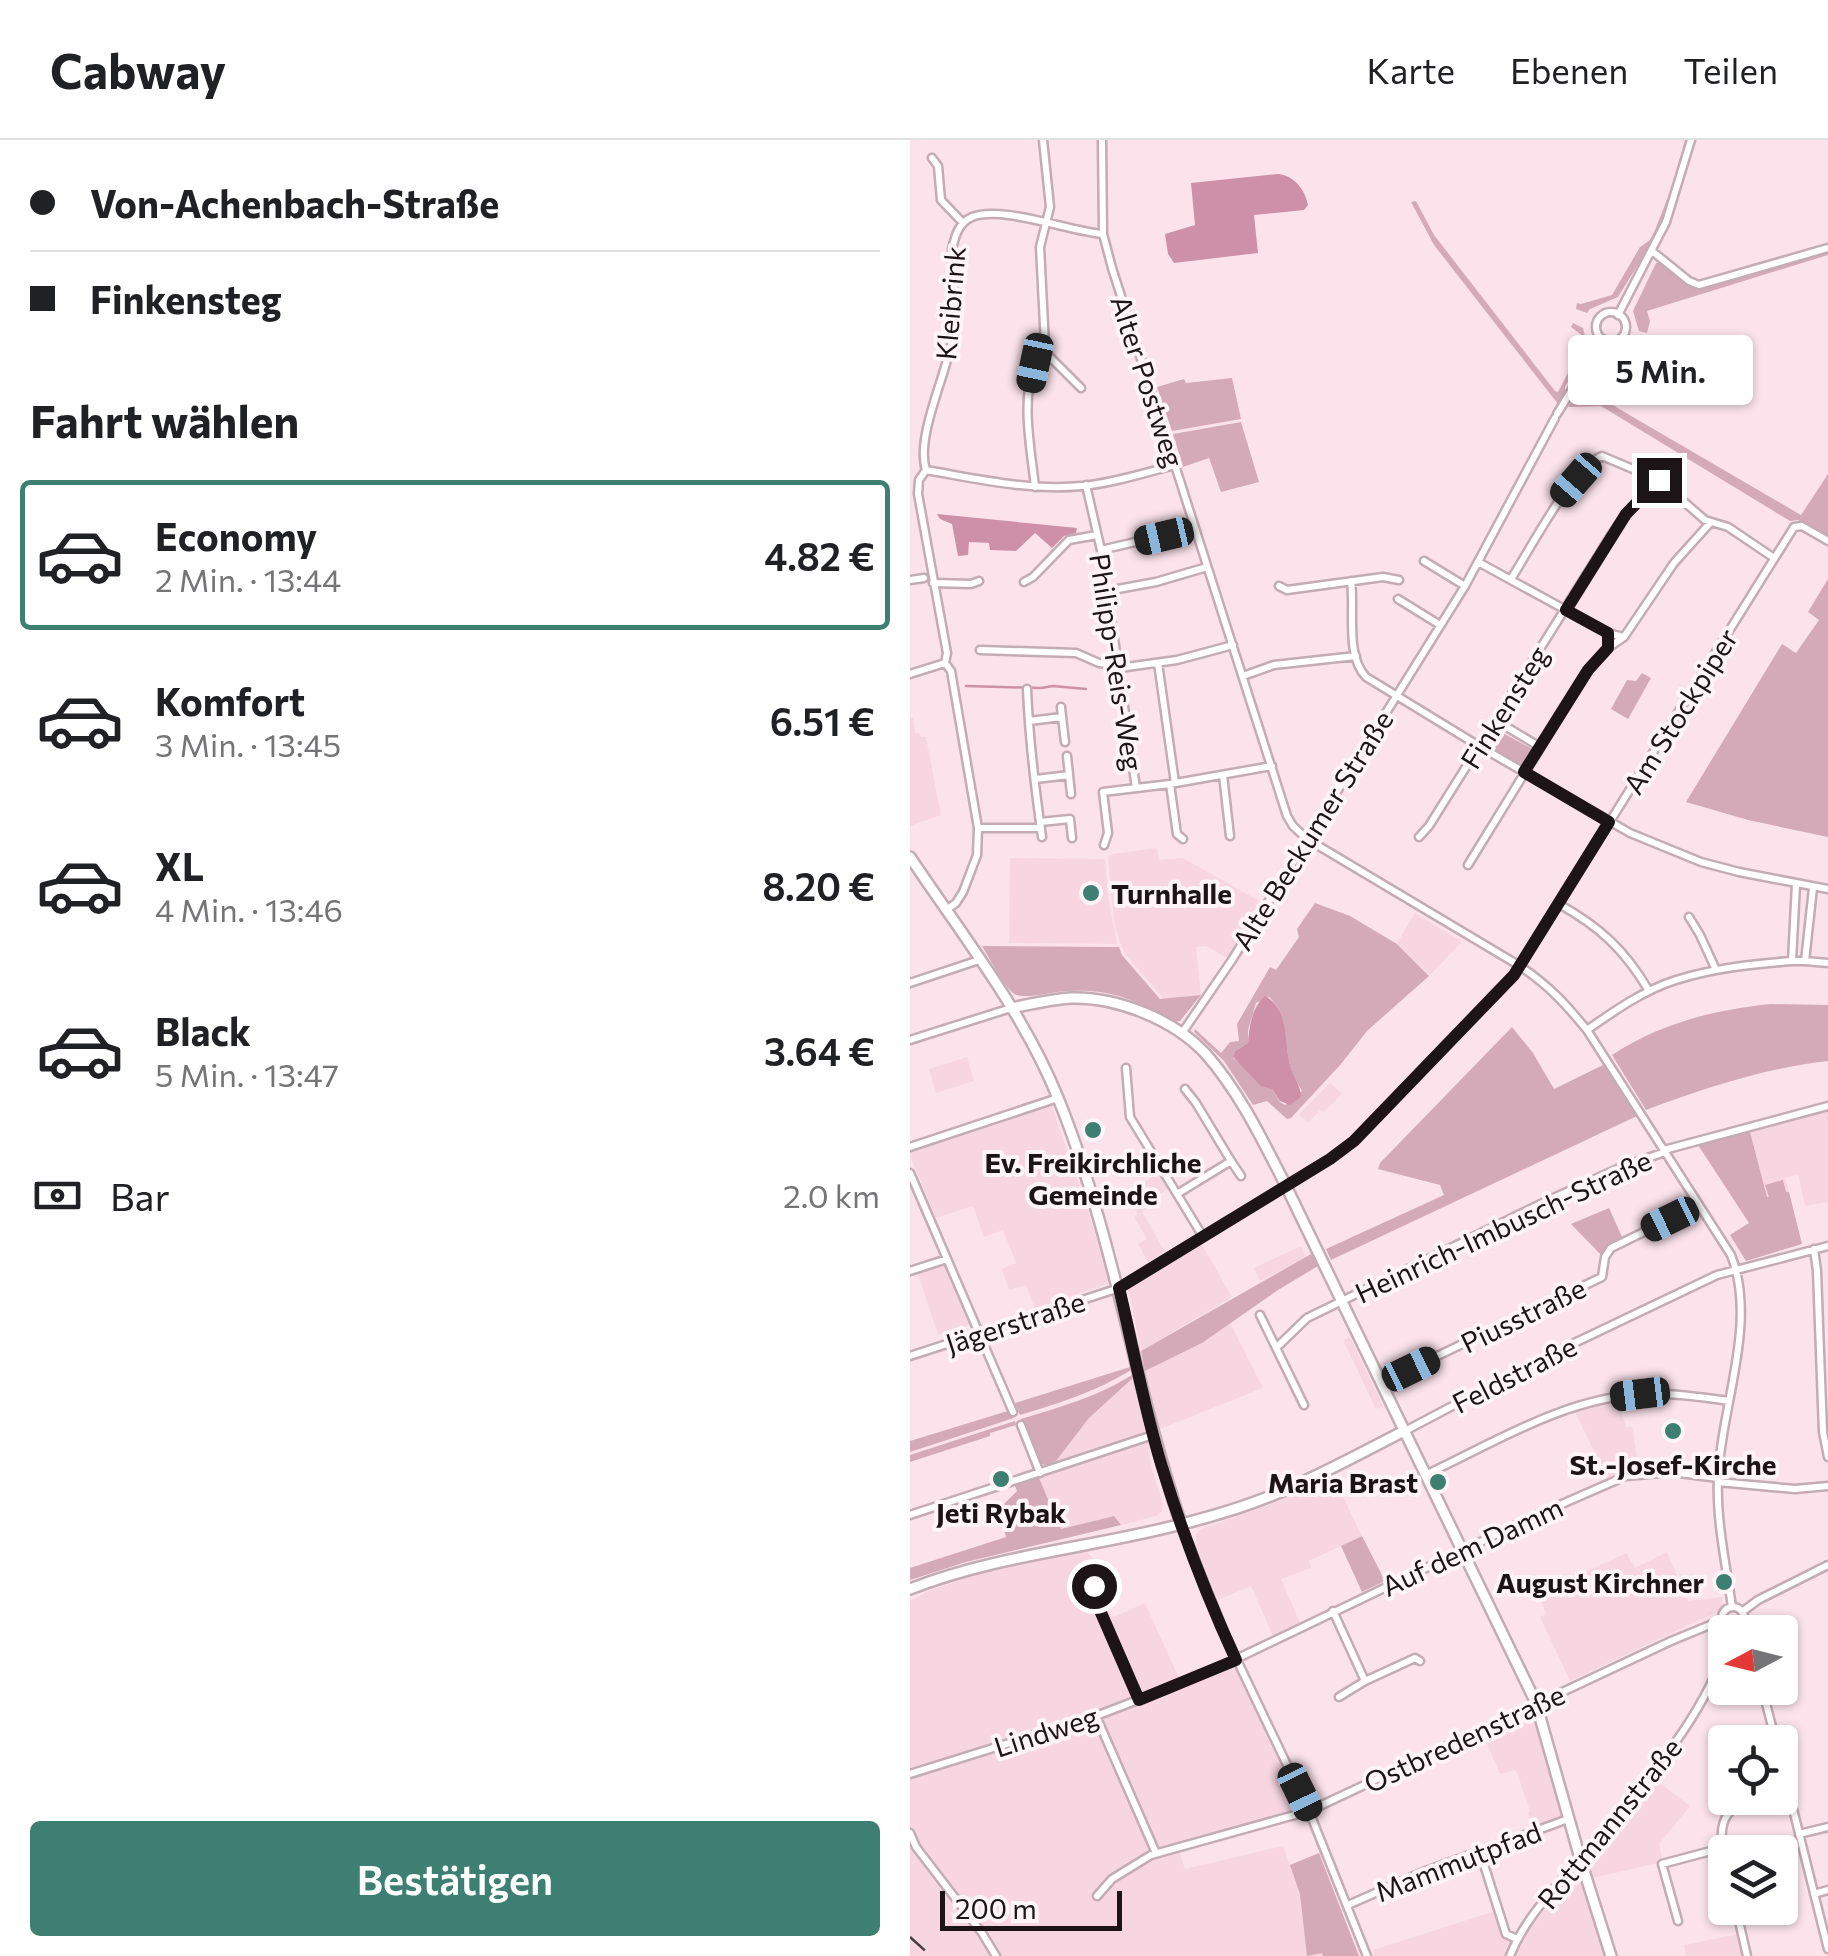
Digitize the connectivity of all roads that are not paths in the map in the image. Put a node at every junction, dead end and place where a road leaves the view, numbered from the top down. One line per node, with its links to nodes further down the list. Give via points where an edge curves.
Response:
1 (1043, 140): 6 (street)
2 (1102, 140): 7 (street, Alter Postweg)
3 (1691, 140): 9 (street, Alte Beckumer Straße)
4 (932, 158): 5 (street, via 941,200)
5 (963, 223): 6 (street, Kleibrink, via 999,214); 15 (street, Kleibrink, via 952,249 953,334 927,433)
6 (1046, 224): 7 (street, Kleibrink); 12 (street, via 1040,247)
7 (1103, 234): 14 (street, Alter Postweg)
8 (1828, 248): 9 (street, via 1699,285)
9 (1652, 251): 10 (street, Alte Beckumer Straße)
10 (1618, 314): 11 (street, Alte Beckumer Straße, via 1622,336); 11 (street, Alte Beckumer Straße, via 1599,318 1596,330)
11 (1603, 340): 28 (street, Alte Beckumer Straße)
12 (1044, 351): 13 (street); 18 (street, via 1035,363 1029,407)
13 (1081, 388)
14 (1175, 465): 17 (street); 22 (street, Alter Postweg)
15 (926, 470): 18 (street); 19 (street, Kleibrink, via 918,484)
16 (1659, 480): 21 (street); 31 (street, via 1606,456 1595,458 1560,498); 42 (street, Finkensteg, via 1626,514)
17 (1086, 485): 18 (street); 23 (street, Philipp-Reis-Weg)
18 (1035, 486)
19 (921, 520): 20 (street); 37 (street, Kleibrink)
20 (910, 521)
21 (1710, 523): 26 (street, via 1728,527); 45 (street)
22 (1195, 528): 25 (street); 29 (street, Alter Postweg)
23 (1097, 535): 25 (street, Philipp-Reis-Weg); 36 (street, Philipp-Reis-Weg, via 1069,540)
24 (1828, 541): 26 (street, Am Stockpiper, via 1797,525)
25 (1101, 550): 40 (street, Philipp-Reis-Weg)
26 (1775, 558): 73 (street, Am Stockpiper)
27 (1424, 561): 39 (street)
28 (1478, 562): 31 (street); 39 (street, Alte Beckumer Straße)
29 (1208, 567): 40 (street); 46 (street, Alter Postweg)
30 (924, 578): 32 (street)
31 (1511, 579): 42 (street)
32 (910, 580)
33 (979, 580): 37 (street)
34 (1399, 580): 35 (street)
35 (1352, 581): 38 (street); 49 (street)
36 (1024, 582)
37 (934, 583): 50 (street, Kleibrink)
38 (1279, 586)
39 (1465, 586): 43 (street, Alte Beckumer Straße)
40 (1106, 591): 52 (street, Philipp-Reis-Weg)
41 (1398, 599): 43 (street)
42 (1566, 610): 44 (street); 59 (street, Finkensteg)
43 (1440, 625): 56 (street, Alte Beckumer Straße)
44 (1608, 633): 45 (street); 47 (street)
45 (1624, 637): 47 (street)
46 (1233, 646): 51 (street); 54 (street, Alter Postweg)
47 (1608, 648): 63 (street)
48 (980, 650): 52 (street, via 1076,653)
49 (1356, 656): 54 (street, via 1274,665); 56 (street, via 1366,677)
50 (945, 663): 53 (street); 74 (street, Kleibrink)
51 (1158, 663): 52 (street); 70 (street)
52 (1119, 666): 71 (street, Philipp-Reis-Weg)
53 (910, 674)
54 (1243, 676): 65 (street, Alter Postweg)
55 (1027, 689): 60 (street)
56 (1395, 696): 62 (street); 80 (street, Alte Beckumer Straße)
57 (1061, 707): 58 (street)
58 (1062, 717): 60 (street); 61 (street)
59 (1495, 720): 62 (street, Finkensteg); 63 (street)
60 (1029, 721): 69 (street)
61 (1065, 742)
62 (1478, 746): 66 (street); 77 (street, Finkensteg)
63 (1540, 747): 66 (street)
64 (1067, 756): 67 (street)
65 (1272, 766): 68 (street); 80 (street, Alter Postweg, via 1287,816)
66 (1524, 772): 73 (street); 83 (street)
67 (1069, 775): 69 (street); 72 (street)
68 (1223, 775): 70 (street); 76 (street)
69 (1036, 779): 75 (street)
70 (1172, 784): 71 (street); 79 (street)
71 (1136, 788): 81 (street, via 1104,792)
72 (1071, 794)
73 (1609, 822): 84 (street, via 1701,862); 87 (street, Am Stockpiper)
74 (978, 828): 75 (street); 88 (street, Kleibrink, via 977,855 963,892)
75 (1041, 829): 78 (street, via 1070,819)
76 (1230, 836)
77 (1420, 837)
78 (1072, 838)
79 (1182, 839)
80 (1307, 839): 94 (street); 100 (street, Alte Beckumer Straße)
81 (1104, 846)
82 (910, 857): 88 (main road)
83 (1468, 864)
84 (1796, 884): 85 (street); 91 (street)
85 (1813, 887): 86 (street); 92 (street)
86 (1828, 889)
87 (1559, 904): 94 (street, Am Stockpiper); 97 (street, via 1614,943)
88 (946, 910): 90 (main road)
89 (1689, 917): 95 (street)
90 (980, 960): 96 (street); 98 (main road)
91 (1792, 961): 92 (street); 95 (street)
92 (1805, 961): 93 (street)
93 (1828, 963)
94 (1520, 966): 99 (street); 111 (street, Am Stockpiper, via 1354,1141)
95 (1716, 970): 97 (street)
96 (910, 983)
97 (1649, 991): 99 (street)
98 (1011, 1008): 100 (main road, via 1064,999 1107,1001); 101 (street); 104 (main road)
99 (1587, 1030): 107 (street)
100 (1181, 1034): 111 (main road, via 1222,1076)
101 (910, 1040)
102 (1126, 1068): 112 (street, via 1128,1112)
103 (1185, 1089): 108 (street)
104 (1058, 1098): 106 (street); 120 (main road)
105 (1828, 1106): 107 (street, Heinrich-Imbusch-Straße)
106 (910, 1147)
107 (1664, 1151): 113 (street); 121 (street, Heinrich-Imbusch-Straße)
108 (1232, 1161): 110 (street); 112 (street)
109 (910, 1173): 117 (street)
110 (1241, 1176)
111 (1286, 1186): 114 (street, Am Stockpiper); 121 (main road)
112 (1178, 1194): 114 (street)
113 (1699, 1205): 118 (street); 126 (street, Piusstraße, via 1611,1248 1602,1277)
114 (1203, 1236): 120 (street, Am Stockpiper)
115 (1828, 1246): 116 (street, Feldstraße)
116 (1814, 1249): 118 (street, Feldstraße); 133 (street)
117 (947, 1259): 119 (street); 123 (street)
118 (1736, 1270): 127 (street, via 1740,1334); 131 (street, Feldstraße)
119 (910, 1271)
120 (1119, 1288): 123 (street, Jägerstraße); 132 (main road)
121 (1342, 1301): 124 (street, Heinrich-Imbusch-Straße, via 1307,1318); 126 (main road)
122 (1260, 1314): 124 (street)
123 (980, 1334): 125 (street, Jägerstraße); 129 (street)
124 (1276, 1348): 128 (street)
125 (910, 1356)
126 (1381, 1383): 131 (main road)
127 (1729, 1401): 135 (street, via 1640,1394 1584,1403); 136 (street)
128 (1304, 1406)
129 (1014, 1412)
130 (1020, 1425): 134 (street)
131 (1404, 1431): 135 (main road); 139 (main road, Feldstraße, via 1272,1496)
132 (1153, 1435): 134 (street); 139 (main road)
133 (1828, 1455)
134 (1040, 1472): 138 (street)
135 (1425, 1475): 140 (main road)
136 (1718, 1480): 137 (street, Auf dem Damm); 140 (street, Auf dem Damm, via 1672,1472 1626,1476); 144 (street)
137 (1828, 1486)
138 (910, 1515)
139 (1181, 1524): 143 (main road, Feldstraße, via 1011,1558); 149 (street)
140 (1462, 1550): 145 (street, Auf dem Damm); 155 (main road)
141 (1828, 1564): 146 (street)
142 (1085, 1568): 154 (street)
143 (910, 1589)
144 (1732, 1607): 146 (street); 147 (street)
145 (1333, 1611): 149 (street, Auf dem Damm); 151 (street)
146 (1742, 1612)
147 (1723, 1615)
148 (1708, 1625): 155 (street, Ostbredenstraße)
149 (1236, 1660): 154 (street, Lindweg); 158 (street)
150 (1420, 1661): 151 (street)
151 (1366, 1680): 153 (street)
152 (1708, 1691): 167 (street, Rottmannstraße)
153 (1340, 1697)
154 (1139, 1700): 156 (street, Lindweg)
155 (1536, 1704): 158 (street, Ostbredenstraße); 160 (main road)
156 (1096, 1716): 157 (street, Lindweg); 166 (street)
157 (910, 1774)
158 (1309, 1811): 166 (street, Ostbredenstraße); 171 (street)
159 (1793, 1815): 163 (street)
160 (1570, 1818): 164 (street, Mammutpfad); 167 (main road)
161 (1828, 1828): 163 (street)
162 (910, 1833): 176 (street)
163 (1799, 1834): 169 (street)
164 (1479, 1852): 171 (street, Mammutpfad); 174 (street, Rottmannstraße, via 1506,1934)
165 (1708, 1852): 172 (street, via 1662,1864)
166 (1156, 1853): 170 (street, Ostbredenstraße)
167 (1580, 1858): 174 (street, Rottmannstraße); 179 (main road)
168 (1828, 1890): 169 (street)
169 (1814, 1894): 175 (street)
170 (1097, 1896)
171 (1348, 1905): 177 (street)
172 (1678, 1921)
173 (1740, 1925): 180 (street)
174 (1517, 1940): 178 (street, Rottmannstraße)
175 (1828, 1949)
176 (996, 1956)
177 (1367, 1956)
178 (1510, 1956)
179 (1611, 1956)
180 (1747, 1956)

